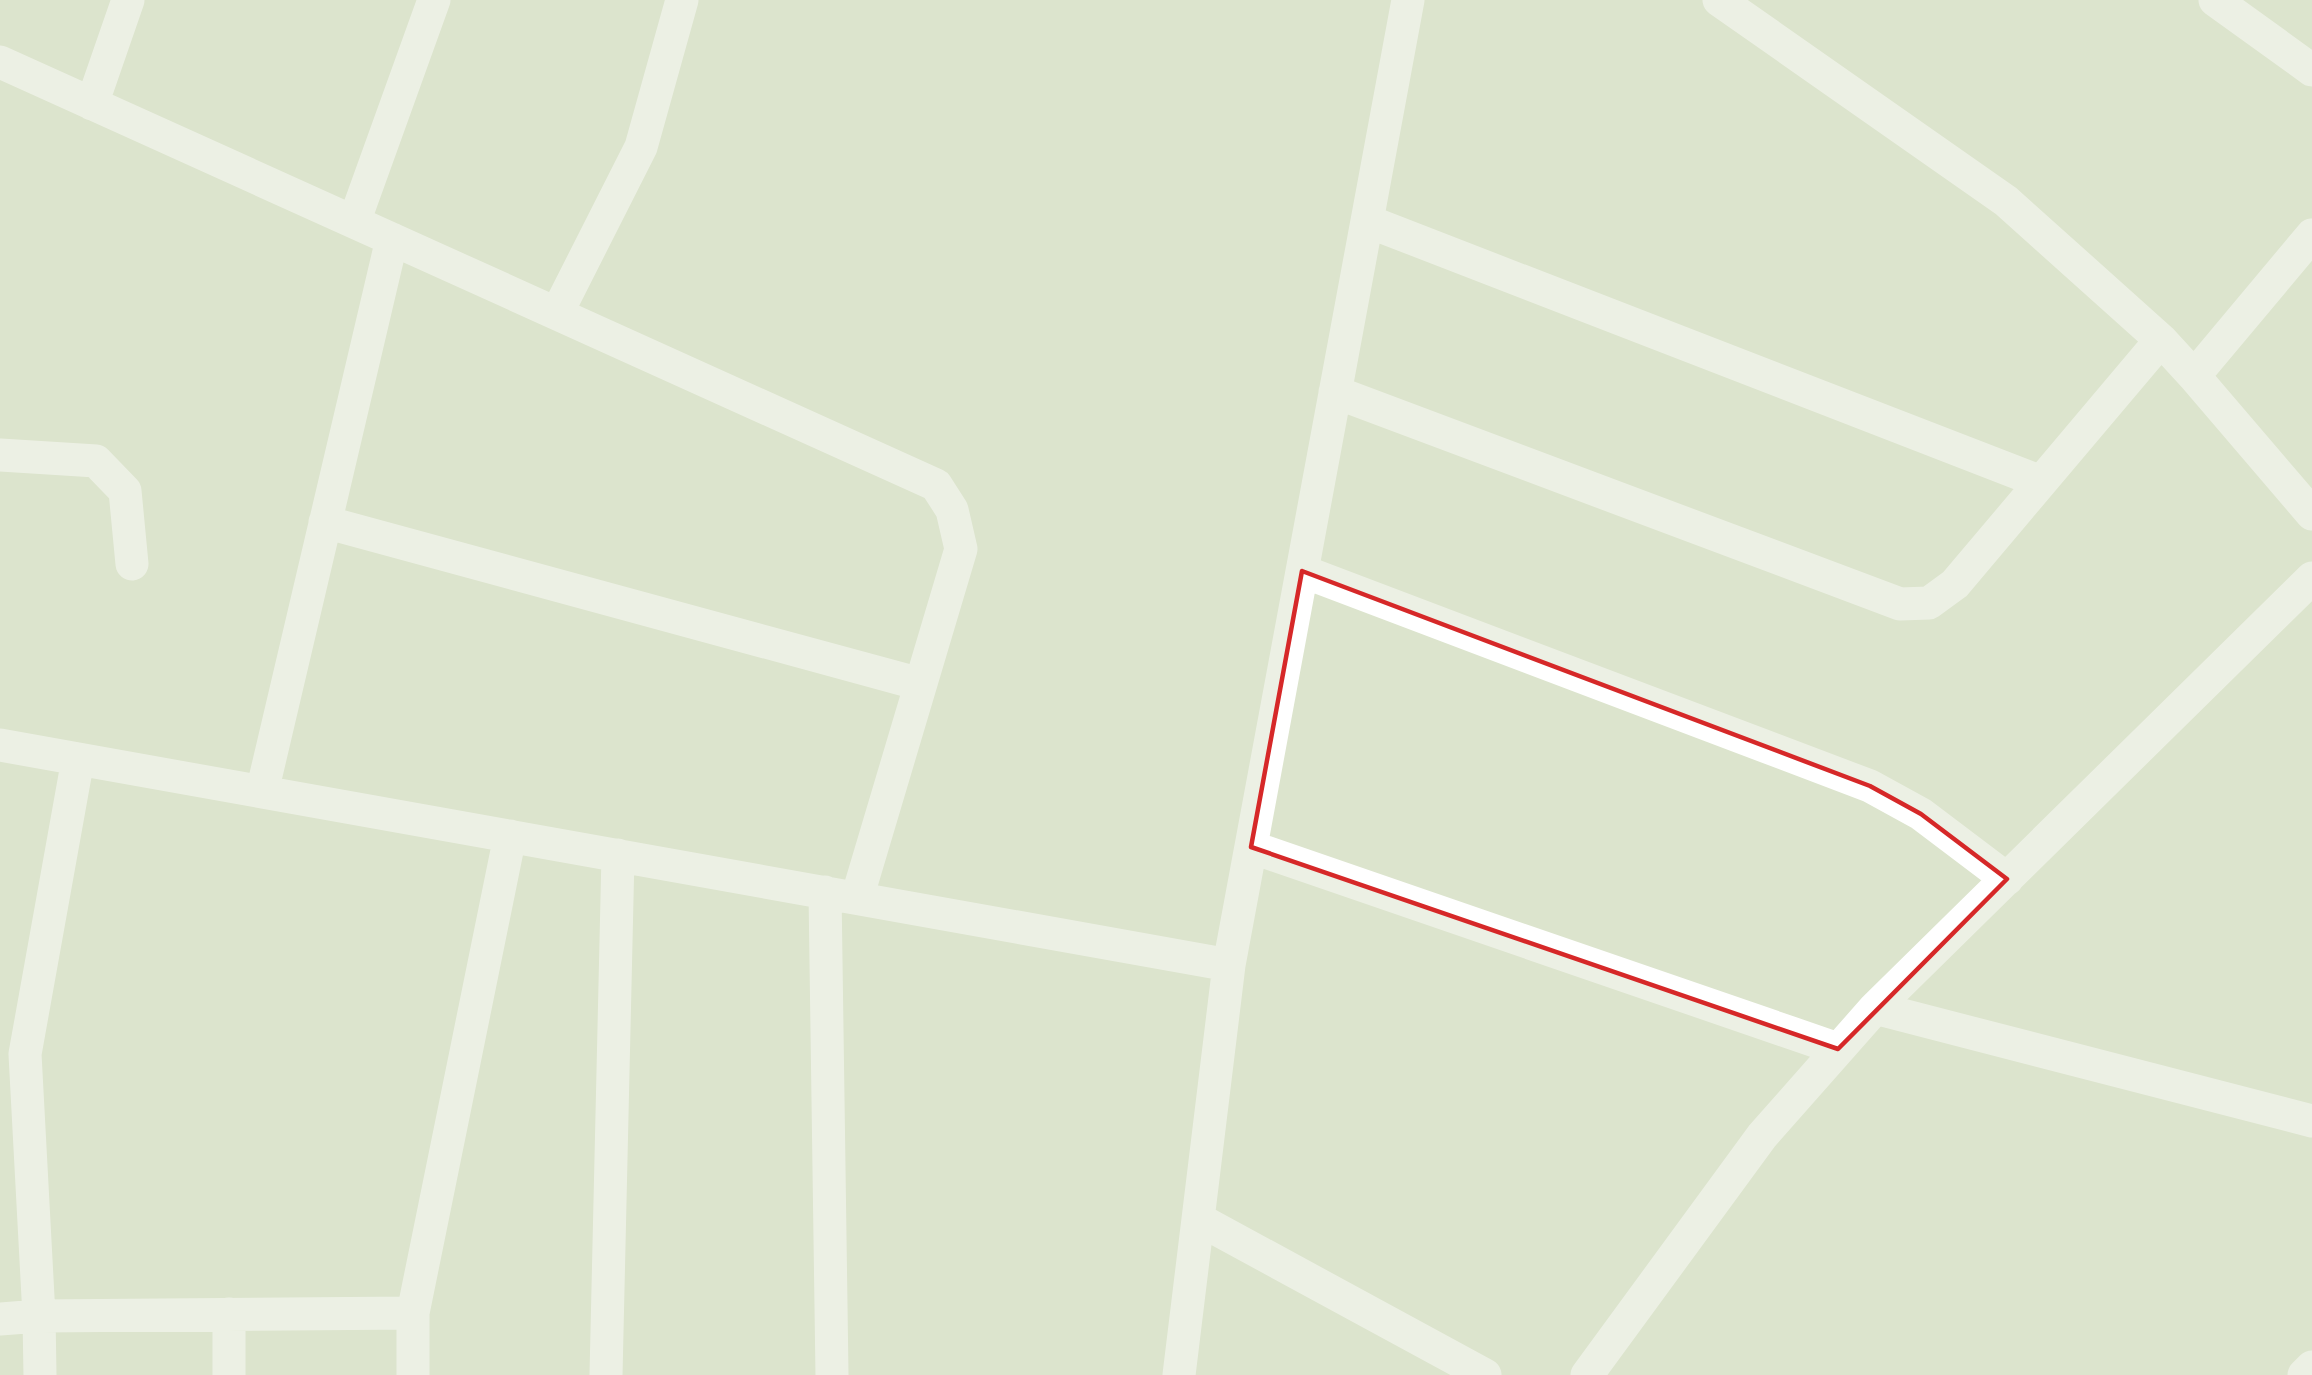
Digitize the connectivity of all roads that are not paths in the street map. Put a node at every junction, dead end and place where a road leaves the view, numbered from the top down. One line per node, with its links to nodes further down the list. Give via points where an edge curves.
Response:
1 (128, 0): 9 (street)
2 (434, 0): 11 (street)
3 (682, 0): 14 (street, via 641,147)
4 (1408, 0): 10 (street)
5 (2215, 0): 8 (street)
6 (1733, 4): 15 (street, via 2006,201)
7 (0, 62): 9 (street)
8 (2312, 70)
9 (92, 104): 11 (street)
10 (1367, 220): 17 (street); 19 (street)
11 (354, 222): 13 (street)
12 (2312, 235): 16 (street)
13 (392, 239): 14 (street); 21 (street)
14 (557, 313): 25 (street, via 936,485 952,510 961,549)
15 (2161, 340): 16 (street); 19 (street)
16 (2194, 375): 20 (street)
17 (1335, 392): 19 (street, via 1900,604 1929,603 1955,584); 23 (street)
18 (0, 455): 22 (street, via 96,461 124,491)
19 (2042, 482)
20 (2312, 514)
21 (325, 522): 25 (street); 28 (street)
22 (132, 564)
23 (1302, 571): 30 (street); 32 (street, via 1870,786 1921,814)
24 (2312, 578): 32 (street)
25 (920, 684): 34 (street)
26 (0, 745): 27 (street)
27 (78, 759): 28 (street); 42 (street, via 25,1054)
28 (262, 792): 29 (street)
29 (510, 836): 31 (street); 40 (street)
30 (1251, 847): 35 (street); 37 (street)
31 (618, 855): 33 (street); 48 (street)
32 (2007, 879): 36 (street)
33 (825, 892): 34 (street); 49 (street)
34 (857, 898): 35 (street)
35 (1229, 965): 39 (street)
36 (1875, 1008): 37 (street); 38 (street)
37 (1838, 1049): 52 (street, via 1762,1136)
38 (2312, 1121)
39 (1198, 1219): 50 (street); 51 (street)
40 (413, 1313): 41 (street); 47 (street)
41 (229, 1314): 42 (street); 46 (street)
42 (39, 1316): 43 (street); 45 (street)
43 (0, 1319)
44 (2312, 1367): 53 (street)
45 (40, 1375)
46 (230, 1375)
47 (413, 1375)
48 (606, 1375)
49 (832, 1375)
50 (1179, 1375)
51 (1485, 1375)
52 (1587, 1375)
53 (2304, 1375)

